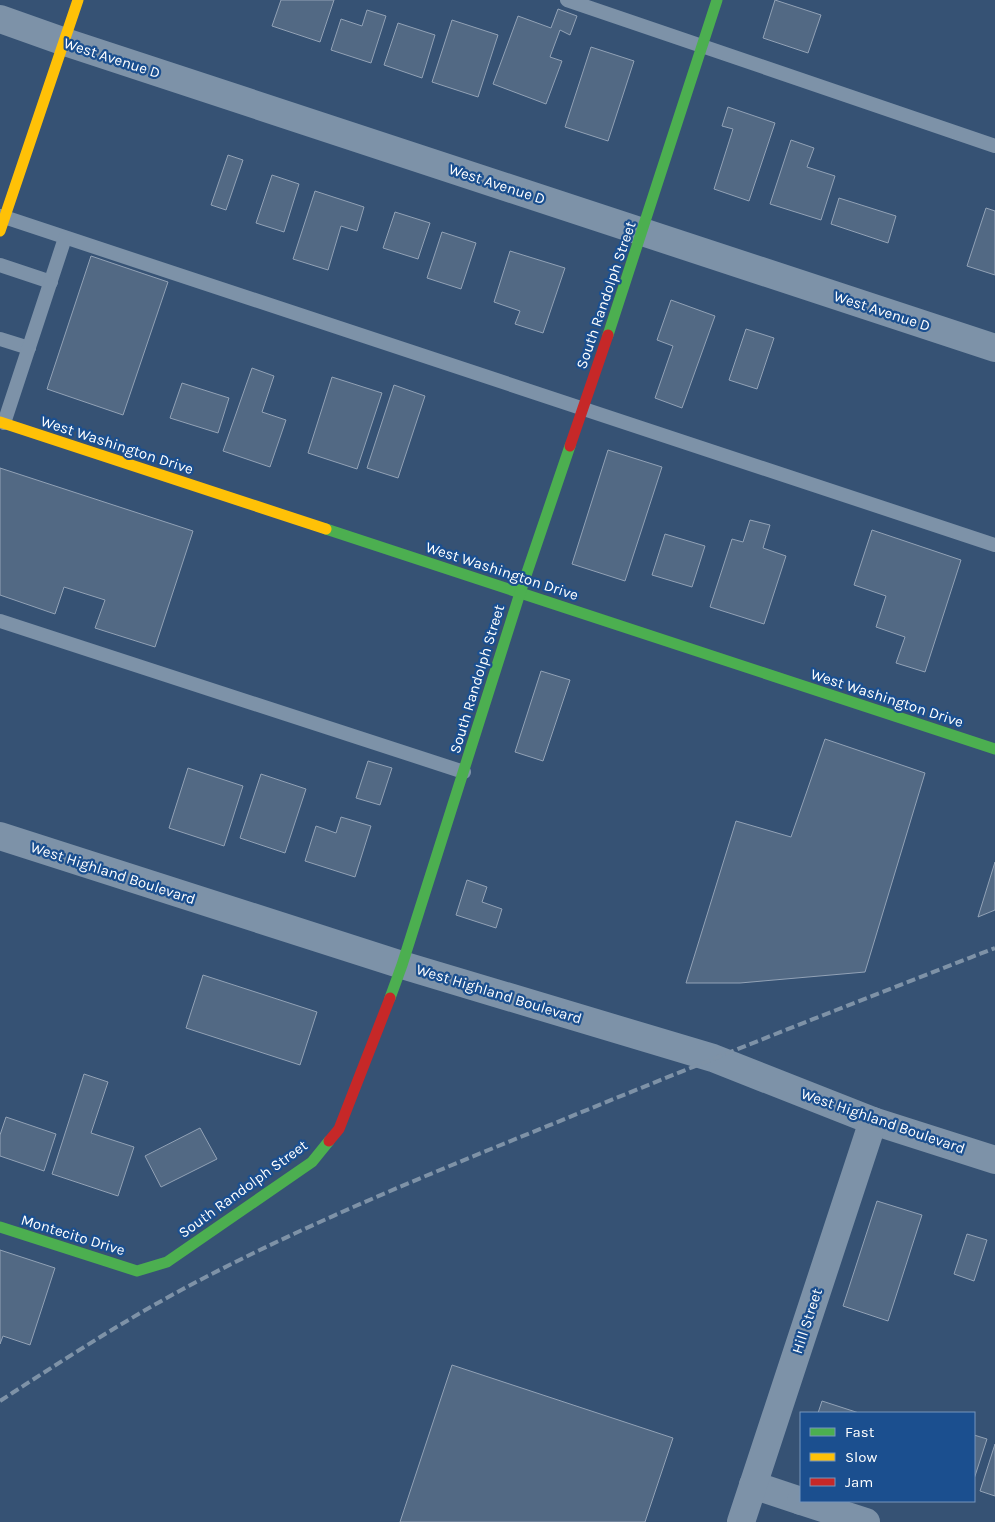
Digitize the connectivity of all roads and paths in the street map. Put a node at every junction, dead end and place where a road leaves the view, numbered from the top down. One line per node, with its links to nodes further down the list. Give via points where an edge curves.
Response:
1 (78, 0): 5 (street)
2 (567, 0): 6 (lane)
3 (718, 0): 6 (street, South Randolph Street)
4 (0, 19): 5 (street, West Avenue D)
5 (65, 42): 8 (street); 9 (street, West Avenue D)
6 (703, 46): 7 (lane); 9 (street, South Randolph Street)
7 (995, 146)
8 (2, 222): 10 (lane)
9 (643, 233): 15 (street, West Avenue D); 16 (street, South Randolph Street)
10 (65, 238): 12 (lane); 16 (lane)
11 (0, 265): 12 (lane)
12 (51, 282): 14 (lane)
13 (0, 338): 14 (lane)
14 (29, 348): 17 (lane)
15 (995, 348)
16 (583, 409): 18 (lane); 19 (street, South Randolph Street)
17 (2, 422): 19 (street, West Washington Drive)
18 (995, 545)
19 (520, 593): 21 (street, West Washington Drive); 22 (street, South Randolph Street)
20 (0, 621): 22 (lane)
21 (995, 749)
22 (464, 772): 24 (street, South Randolph Street)
23 (0, 836): 24 (street, West Highland Boulevard)
24 (402, 966): 25 (street, West Highland Boulevard, via 713,1058); 28 (street, South Randolph Street, via 339,1129 312,1162 167,1262)
25 (873, 1121): 26 (street, West Highland Boulevard); 29 (street, Hill Street)
26 (995, 1160)
27 (0, 1227): 28 (street, Montecito Drive)
28 (137, 1270)
29 (753, 1485): 30 (street); 32 (street, Hill Street)
30 (800, 1501)
31 (804, 1502): 33 (street)
32 (740, 1522)
33 (866, 1522)

